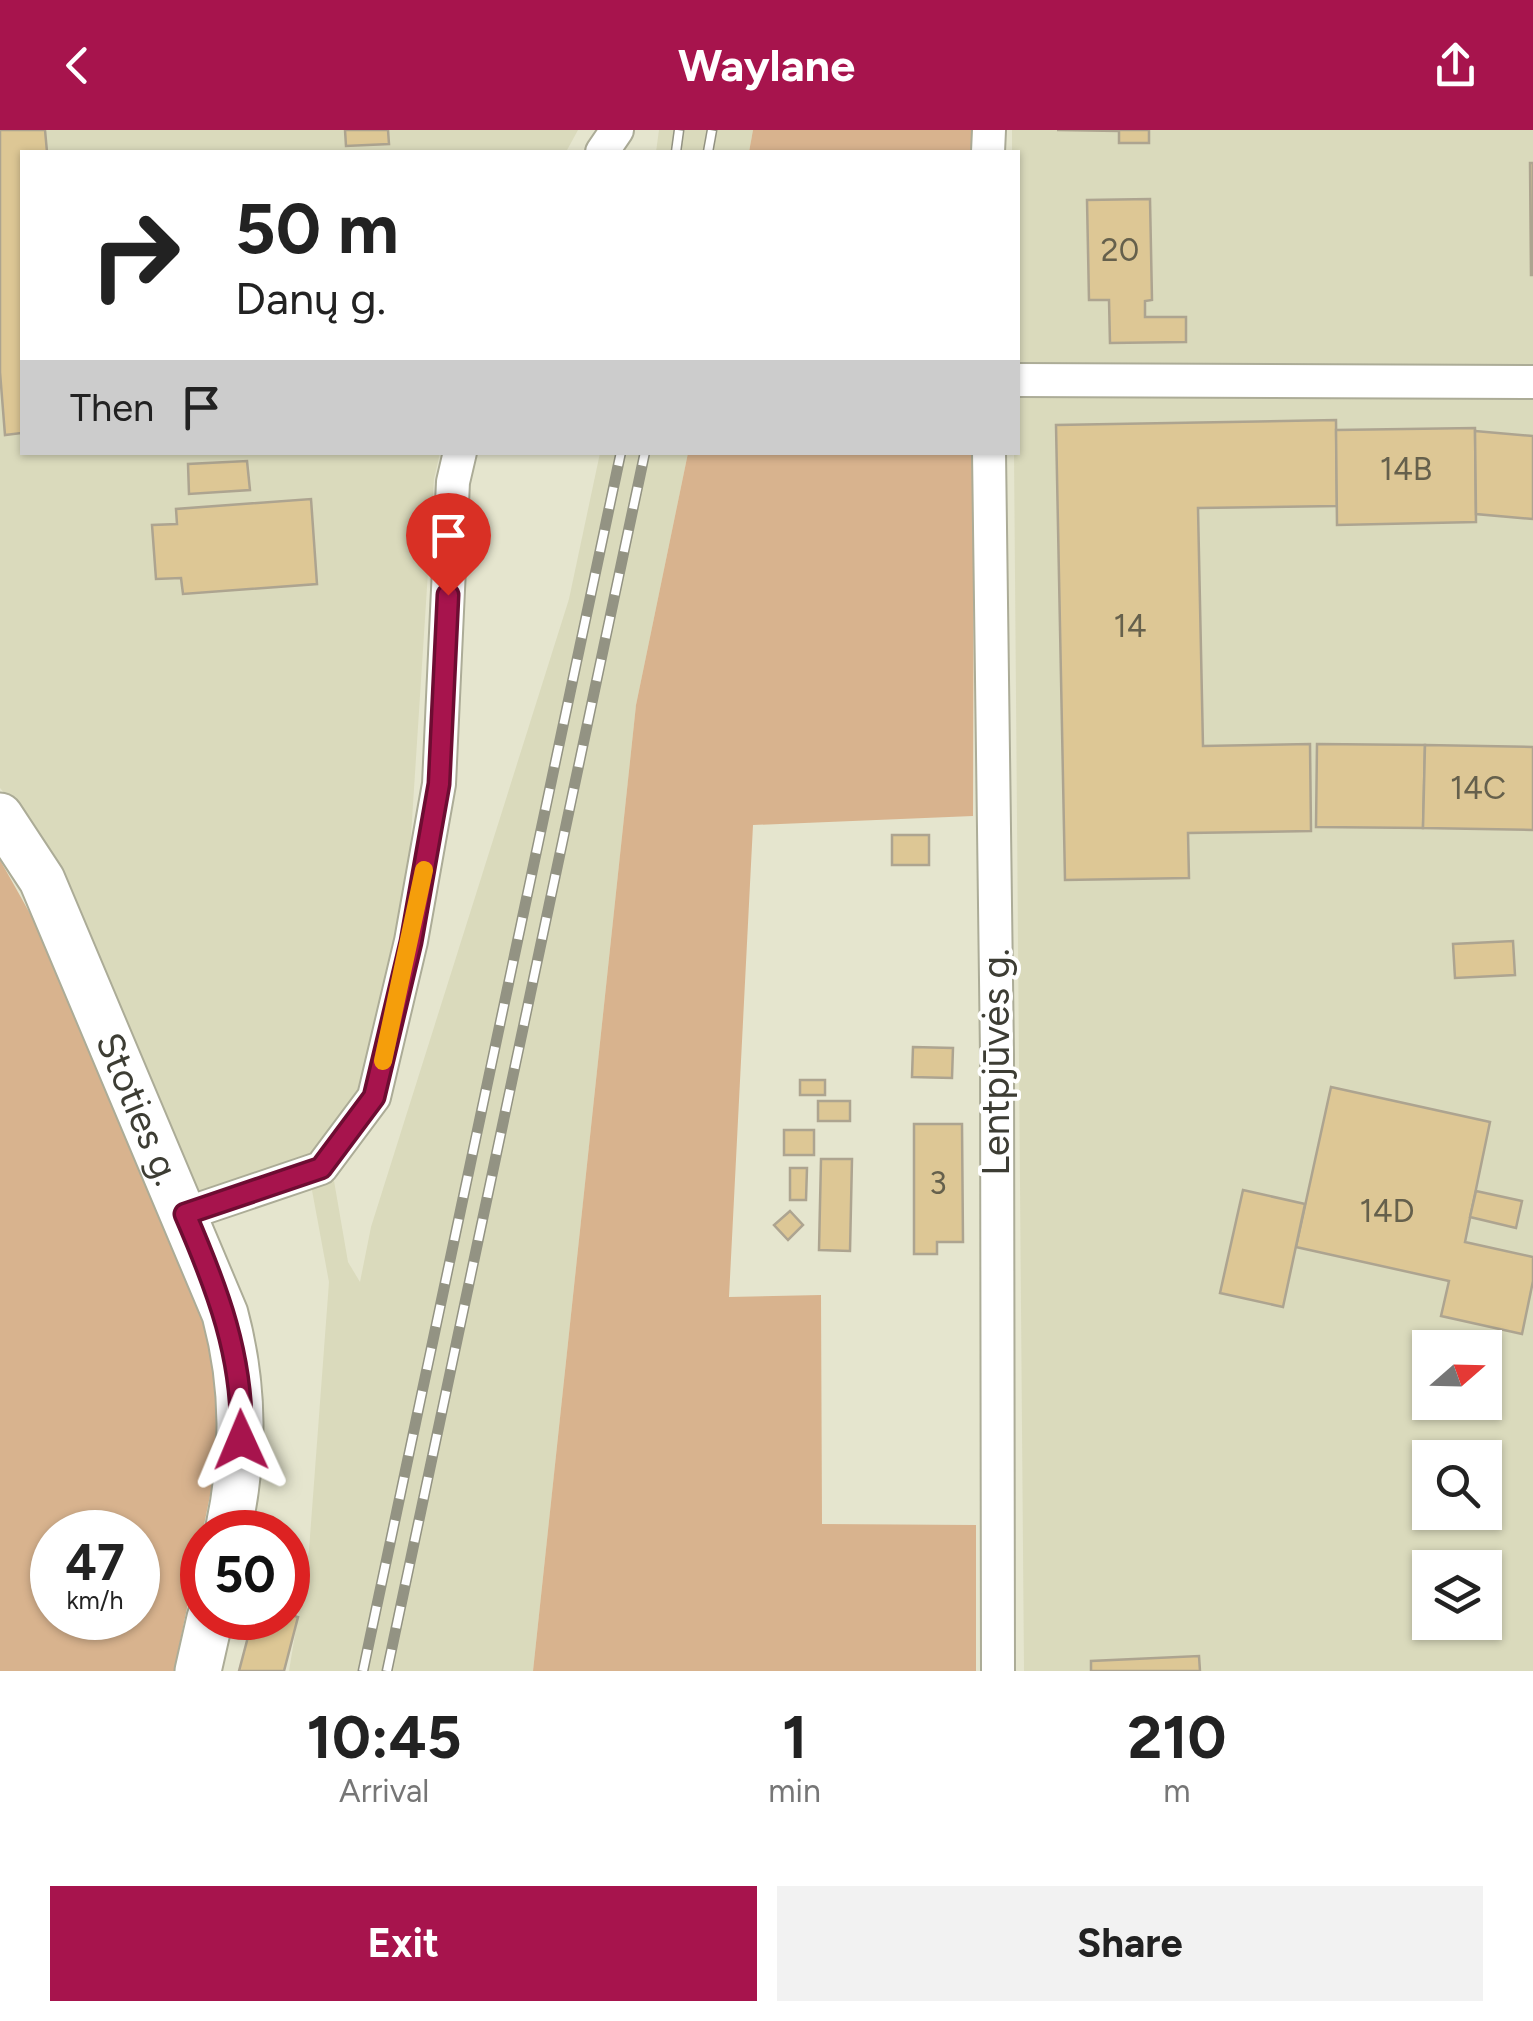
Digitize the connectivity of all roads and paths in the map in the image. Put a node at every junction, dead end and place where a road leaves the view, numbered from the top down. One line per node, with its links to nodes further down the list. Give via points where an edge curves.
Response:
1 (1020, 380): 2 (street)
2 (1533, 382)
3 (459, 455): 6 (street, via 439,784 374,1097 321,1168)
4 (988, 455): 10 (street, Lentpjūvės g.)
5 (0, 816): 6 (main road, Stoties g., via 42,880)
6 (185, 1214): 7 (main road, Stoties g., via 226,1314 239,1377 241,1462)
7 (232, 1510)
8 (205, 1640): 9 (main road)
9 (198, 1671)
10 (998, 1671)

